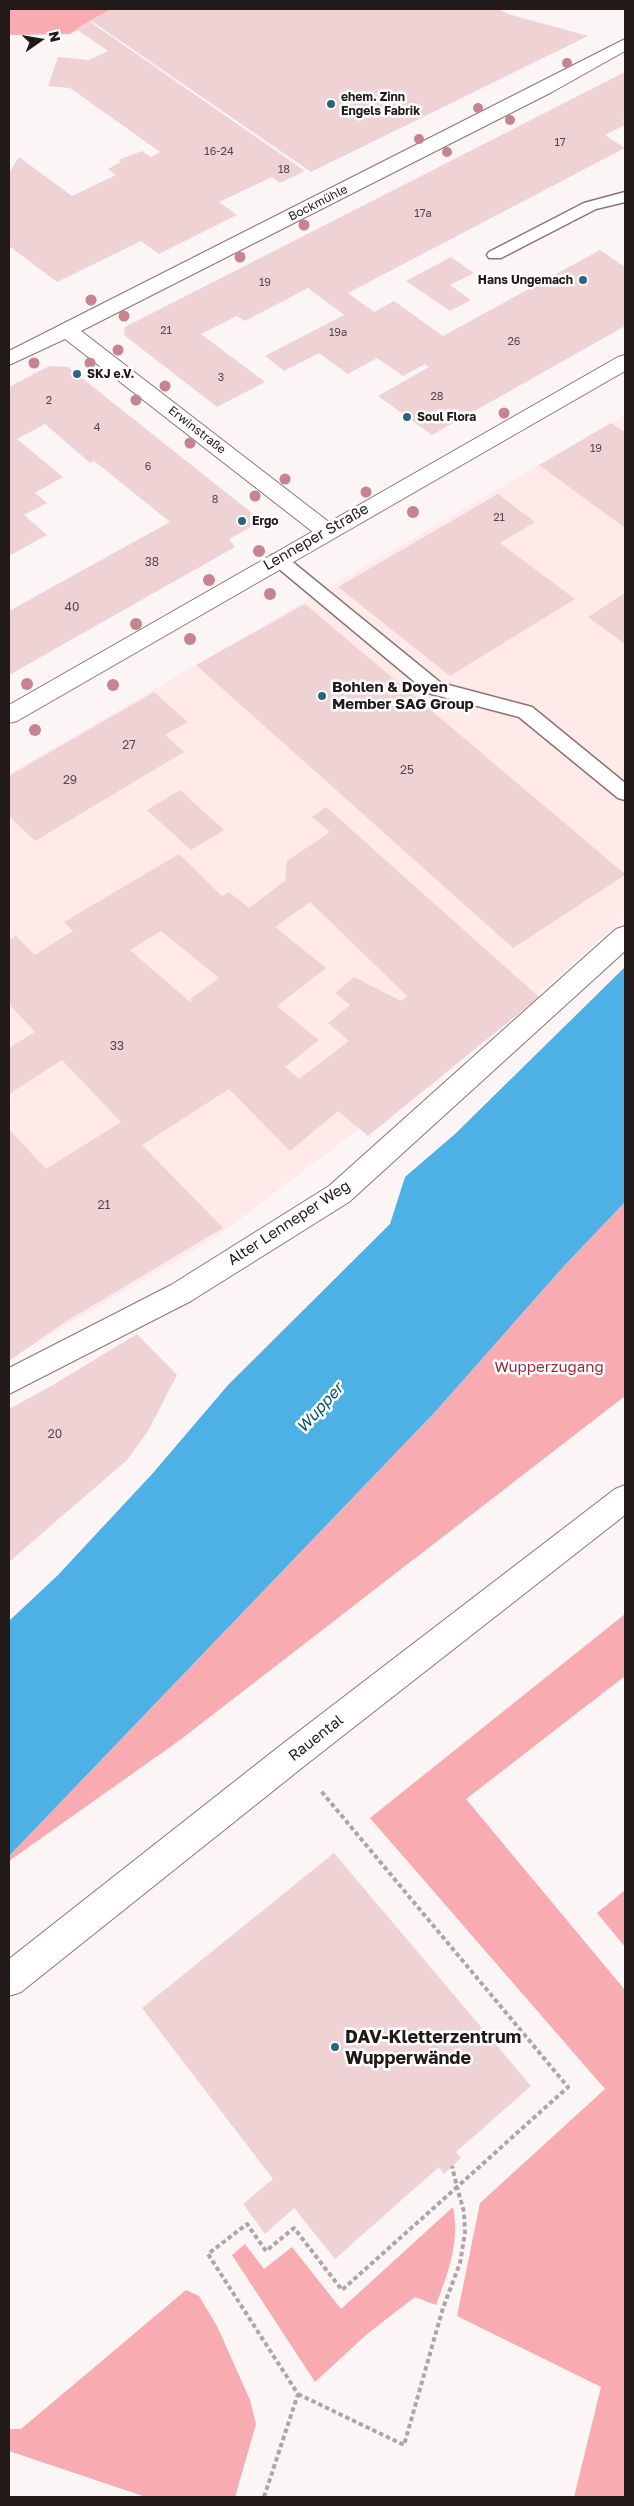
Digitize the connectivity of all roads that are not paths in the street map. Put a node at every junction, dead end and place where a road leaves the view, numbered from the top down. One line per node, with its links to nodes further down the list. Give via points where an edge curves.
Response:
1 (625, 44): 4 (street, Bockmühle, via 545,88)
2 (625, 198): 3 (lane, via 590,206)
3 (495, 255)
4 (66, 330): 5 (street, Bockmühle); 7 (street, Erwinstraße)
5 (9, 359)
6 (625, 362): 7 (street, Lenneper Straße)
7 (326, 531): 8 (street, Lenneper Straße)
8 (278, 559): 9 (street, Lenneper Straße); 10 (lane, via 435,688 525,712)
9 (9, 715)
10 (625, 793)
11 (625, 936): 12 (street, Alter Lenneper Weg, via 339,1194 181,1293)
12 (9, 1382)
13 (625, 1498): 14 (street, Rauental)
14 (9, 1980)

